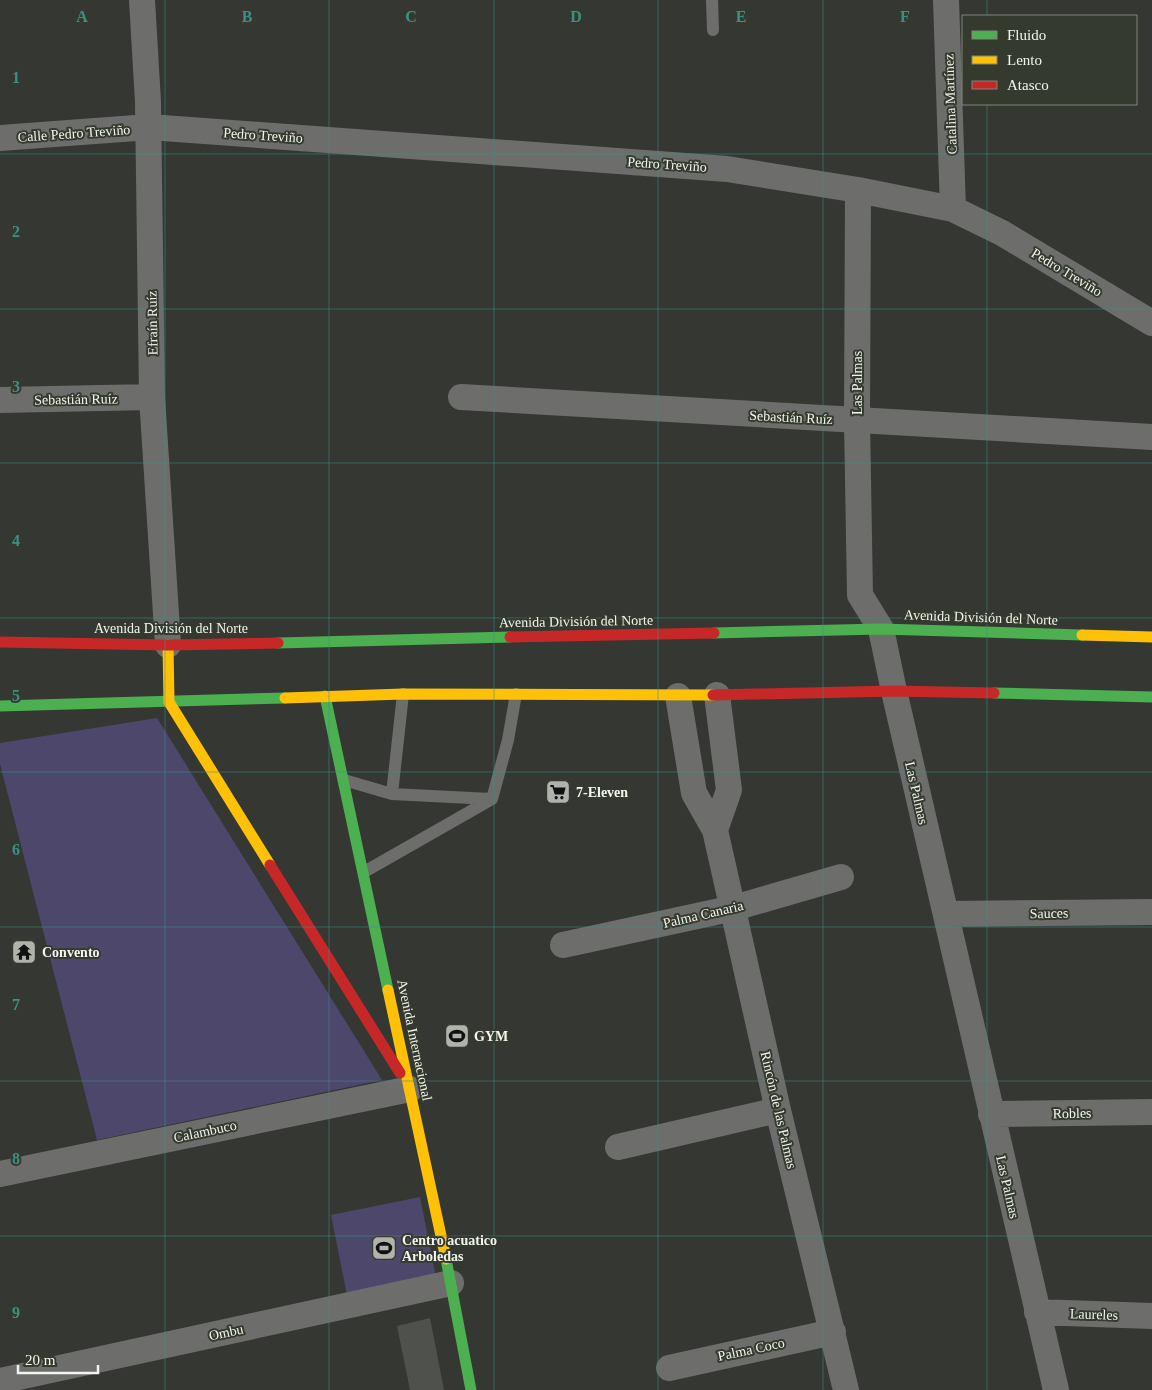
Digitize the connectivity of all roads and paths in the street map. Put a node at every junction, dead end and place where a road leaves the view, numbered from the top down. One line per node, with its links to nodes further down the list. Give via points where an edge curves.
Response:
1 (142, 0): 5 (street, Efraín Ruíz)
2 (712, 0): 4 (lane)
3 (946, 0): 8 (street, Catalina Martínez)
4 (713, 30)
5 (149, 127): 6 (street, Calle Pedro Treviño); 7 (street, Pedro Treviño, via 727,169); 10 (street, Efraín Ruíz)
6 (0, 138)
7 (858, 190): 8 (street, Pedro Treviño); 13 (street, Las Palmas)
8 (953, 209): 9 (street, Pedro Treviño, via 1002,233)
9 (1152, 323)
10 (152, 397): 12 (street, Sebastián Ruíz); 18 (street, Efraín Ruíz)
11 (461, 397): 13 (street, Sebastián Ruíz)
12 (0, 400)
13 (857, 421): 14 (street, Sebastián Ruíz); 15 (street, Las Palmas, via 860,595)
14 (1152, 437)
15 (881, 628): 16 (main road, Avenida División del Norte); 18 (main road, Avenida División del Norte); 19 (street, Las Palmas)
16 (1152, 637)
17 (0, 642): 18 (main road, Avenida División del Norte)
18 (168, 645): 26 (main road)
19 (894, 691): 22 (main road); 25 (main road); 36 (street, Las Palmas)
20 (402, 694): 21 (main road); 23 (main road); 29 (lane)
21 (516, 694): 24 (main road); 30 (lane)
22 (717, 695): 24 (main road); 31 (street, via 729,790)
23 (325, 696): 26 (main road); 28 (main road, Avenida Internacional)
24 (678, 696): 31 (street, Rincón de las Palmas, via 694,793)
25 (1152, 697)
26 (169, 702): 27 (main road); 38 (main road)
27 (0, 706)
28 (344, 780): 29 (lane); 32 (main road, Avenida Internacional)
29 (392, 794): 30 (lane)
30 (492, 799): 32 (lane)
31 (715, 830): 34 (street, Rincón de las Palmas)
32 (364, 872): 38 (main road, Avenida Internacional)
33 (841, 877): 34 (street, Palma Canaria)
34 (734, 908): 37 (street, Palma Canaria); 39 (street, Rincón de las Palmas)
35 (1152, 912): 36 (street, Sauces)
36 (946, 914): 41 (street, Las Palmas)
37 (563, 945)
38 (410, 1089): 43 (street, Calambuco); 44 (main road, Avenida Internacional)
39 (778, 1110): 42 (street); 47 (street, Rincón de las Palmas)
40 (1152, 1112): 41 (street, Robles)
41 (991, 1114): 45 (street, Las Palmas)
42 (618, 1147)
43 (0, 1174)
44 (451, 1283): 49 (street, Ombu); 50 (main road, Avenida Internacional)
45 (1037, 1312): 46 (street, Laureles); 52 (street, Las Palmas)
46 (1152, 1316)
47 (833, 1332): 48 (street, Palma Coco); 51 (street, Rincón de las Palmas)
48 (669, 1368)
49 (0, 1382)
50 (471, 1390)
51 (846, 1390)
52 (1056, 1390)

